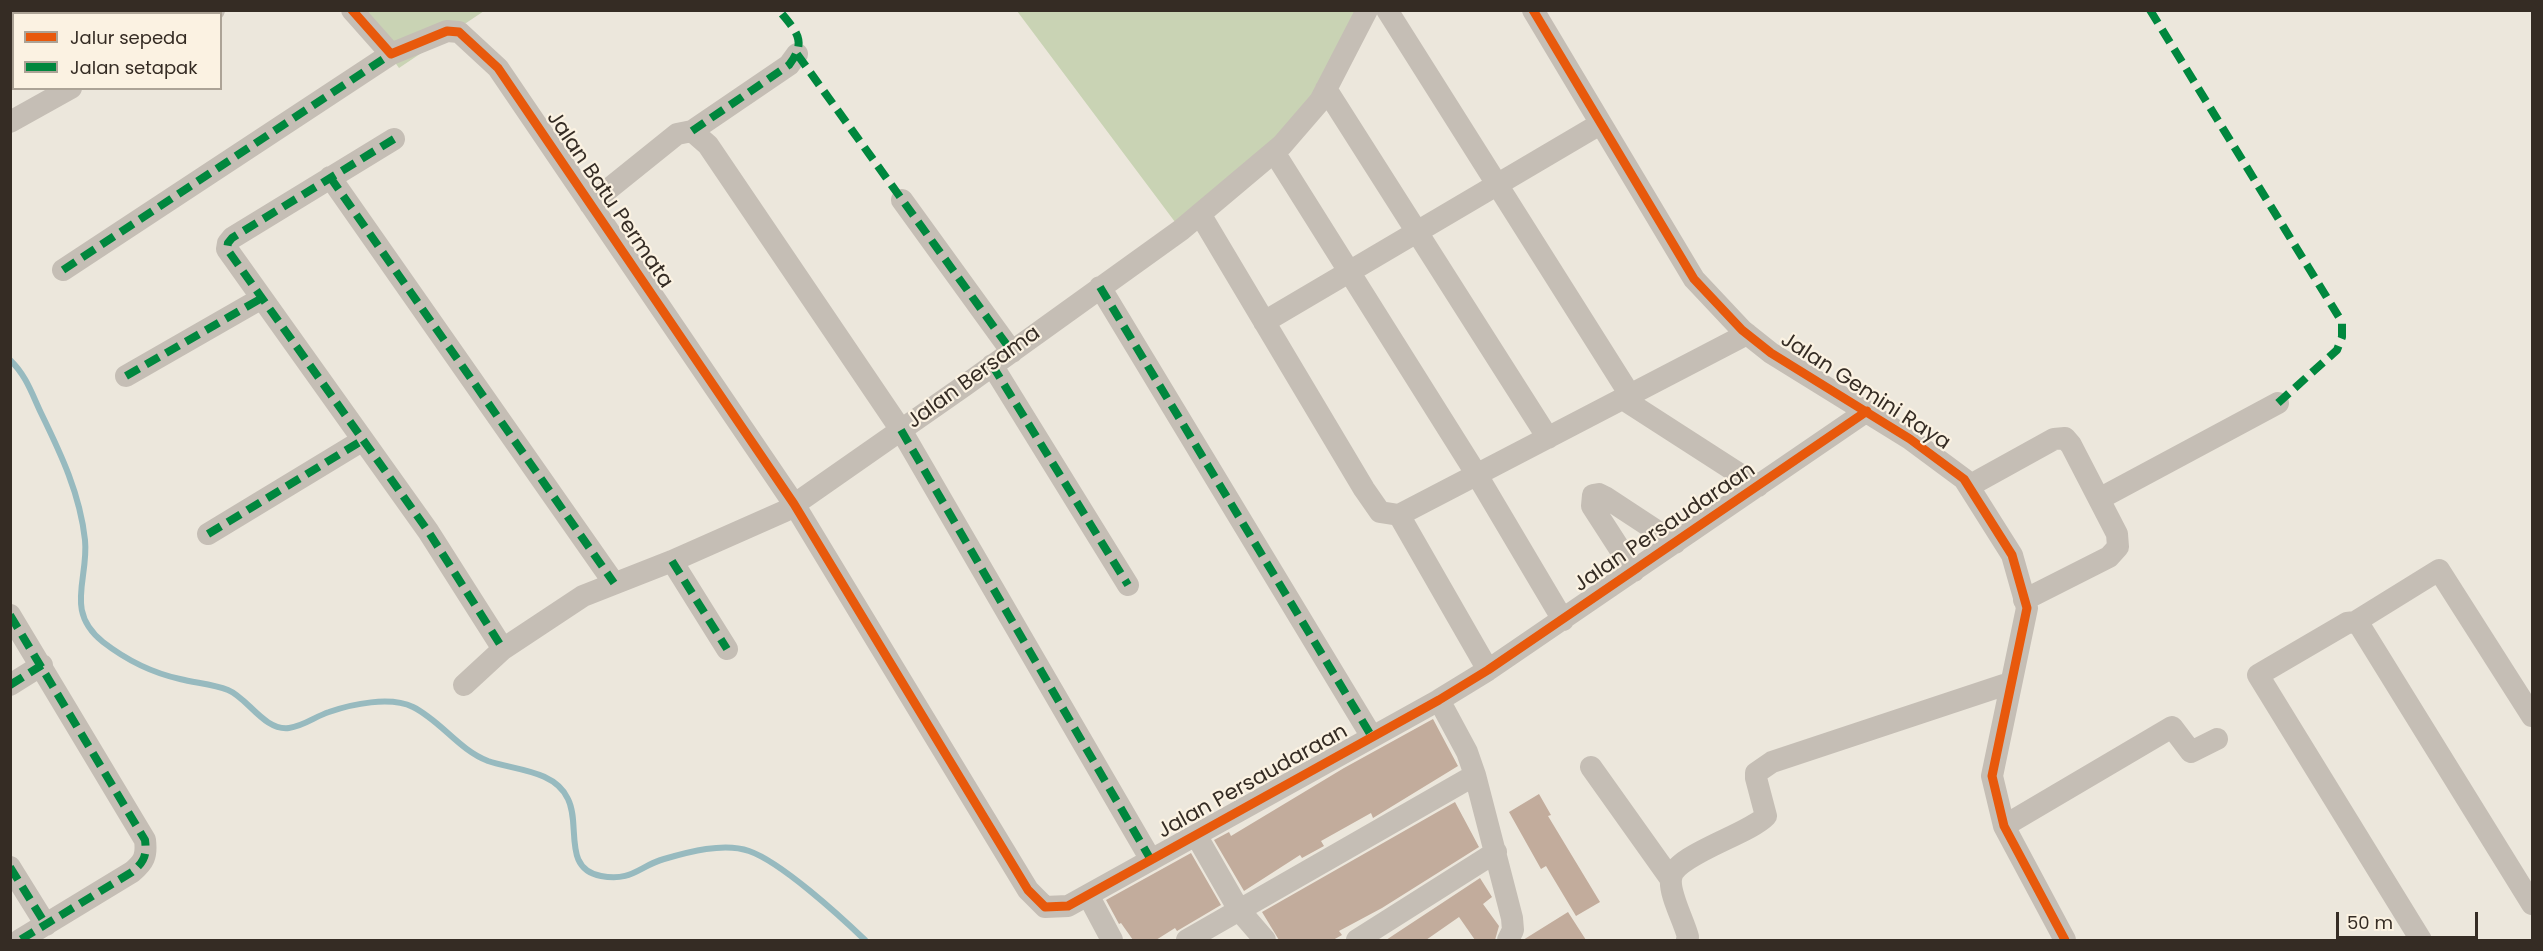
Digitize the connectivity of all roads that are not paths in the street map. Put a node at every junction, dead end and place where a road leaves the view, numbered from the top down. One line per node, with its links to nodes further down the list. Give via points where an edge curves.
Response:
1 (352, 10): 5 (street)
2 (1367, 10): 7 (street, Jalan Bersama)
3 (1386, 10): 15 (street)
4 (1533, 10): 10 (street, Jalan Gemini Raya)
5 (391, 54): 17 (street, Jalan Batu Permata, via 447,31 459,32 469,39 498,68); 20 (street, Jalan Batu Permata)
6 (797, 54): 11 (street, via 789,65)
7 (1326, 89): 13 (street, Jalan Bersama, via 1320,101); 19 (street)
8 (67, 90): 9 (street)
9 (10, 122)
10 (1600, 124): 15 (street); 25 (street, Jalan Gemini Raya, via 1694,279)
11 (692, 131): 17 (street, via 677,134); 32 (street, via 708,145)
12 (394, 139): 14 (street)
13 (1274, 152): 18 (street, Jalan Bersama); 21 (street)
14 (330, 177): 23 (street, via 228,243 228,249); 45 (street)
15 (1497, 185): 19 (street); 29 (street)
16 (902, 200): 26 (street)
17 (590, 204): 39 (street, Jalan Batu Permata)
18 (1200, 214): 22 (street, Jalan Bersama); 24 (street)
19 (1417, 232): 21 (street); 33 (street)
20 (63, 270)
21 (1349, 272): 24 (street); 35 (street)
22 (1100, 287): 26 (street, Jalan Bersama); 60 (street)
23 (262, 298): 28 (street); 34 (street)
24 (1264, 322): 40 (street, via 1377,509)
25 (1747, 334): 29 (street); 31 (street, Jalan Gemini Raya, via 1771,353)
26 (1012, 352): 27 (street, Jalan Bersama)
27 (992, 365): 32 (street, Jalan Bersama); 46 (street)
28 (126, 376)
29 (1626, 397): 33 (street); 36 (street)
30 (2278, 403): 38 (street)
31 (1867, 411): 36 (street, Jalan Persaudaraan); 37 (street, Jalan Gemini Raya)
32 (901, 430): 39 (street, Jalan Bersama); 67 (street)
33 (1548, 438): 35 (street)
34 (363, 440): 41 (street); 51 (street, via 451,564)
35 (1477, 475): 40 (street); 49 (street)
36 (1758, 486): 42 (street, Jalan Persaudaraan)
37 (1969, 486): 38 (street, via 2060,437 2071,445); 47 (street, Jalan Gemini Raya, via 2012,555)
38 (2099, 499): 47 (street, via 2119,540 2114,553)
39 (794, 504): 43 (street, Jalan Bersama); 70 (street, Jalan Persaudaraan, via 1028,890 1045,907 1068,906)
40 (1398, 515): 54 (street)
41 (208, 534)
42 (1675, 543): 44 (street, Jalan Persaudaraan); 44 (street, via 1605,496 1593,495 1592,506)
43 (672, 561): 45 (street, Jalan Bersama); 52 (street)
44 (1634, 571): 49 (street, Jalan Persaudaraan)
45 (614, 583): 51 (street, Jalan Bersama, via 583,596)
46 (1128, 585)
47 (2025, 600): 55 (street, Jalan Gemini Raya, via 2027,608)
48 (10, 615): 53 (street)
49 (1563, 620): 54 (street, Jalan Persaudaraan)
50 (2355, 622): 59 (street, via 2439,570); 71 (street); 82 (street, via 2258,675)
51 (503, 649): 57 (street, Jalan Bersama)
52 (727, 650)
53 (42, 665): 56 (street); 73 (street, via 145,840 146,854 132,873)
54 (1488, 670): 58 (street, Jalan Persaudaraan)
55 (2010, 683): 64 (street, Jalan Gemini Raya, via 1992,776); 69 (street, via 1760,768 1756,778 1766,816 1754,827 1688,859)
56 (10, 685)
57 (464, 685)
58 (1439, 700): 60 (street, Jalan Persaudaraan); 63 (street)
59 (2532, 716)
60 (1372, 737): 65 (street, Jalan Persaudaraan)
61 (2217, 739): 64 (street, via 2191,752 2172,727)
62 (1591, 767): 69 (street)
63 (1475, 774): 66 (street); 72 (street)
64 (2004, 826): 81 (street, Jalan Gemini Raya)
65 (1196, 835): 67 (street, Jalan Persaudaraan); 72 (street)
66 (1496, 852): 78 (street); 79 (street, via 1512,918 1513,930)
67 (1151, 860): 70 (street, Jalan Persaudaraan)
68 (10, 867): 73 (street)
69 (1670, 878): 80 (street)
70 (1088, 895): 75 (street)
71 (2532, 904)
72 (1239, 910): 76 (street); 77 (street)
73 (46, 925): 74 (street)
74 (20, 940)
75 (1112, 940)
76 (1186, 940)
77 (1265, 940)
78 (1357, 940)
79 (1508, 940)
80 (1687, 940)
81 (2065, 940)
82 (2421, 940)

